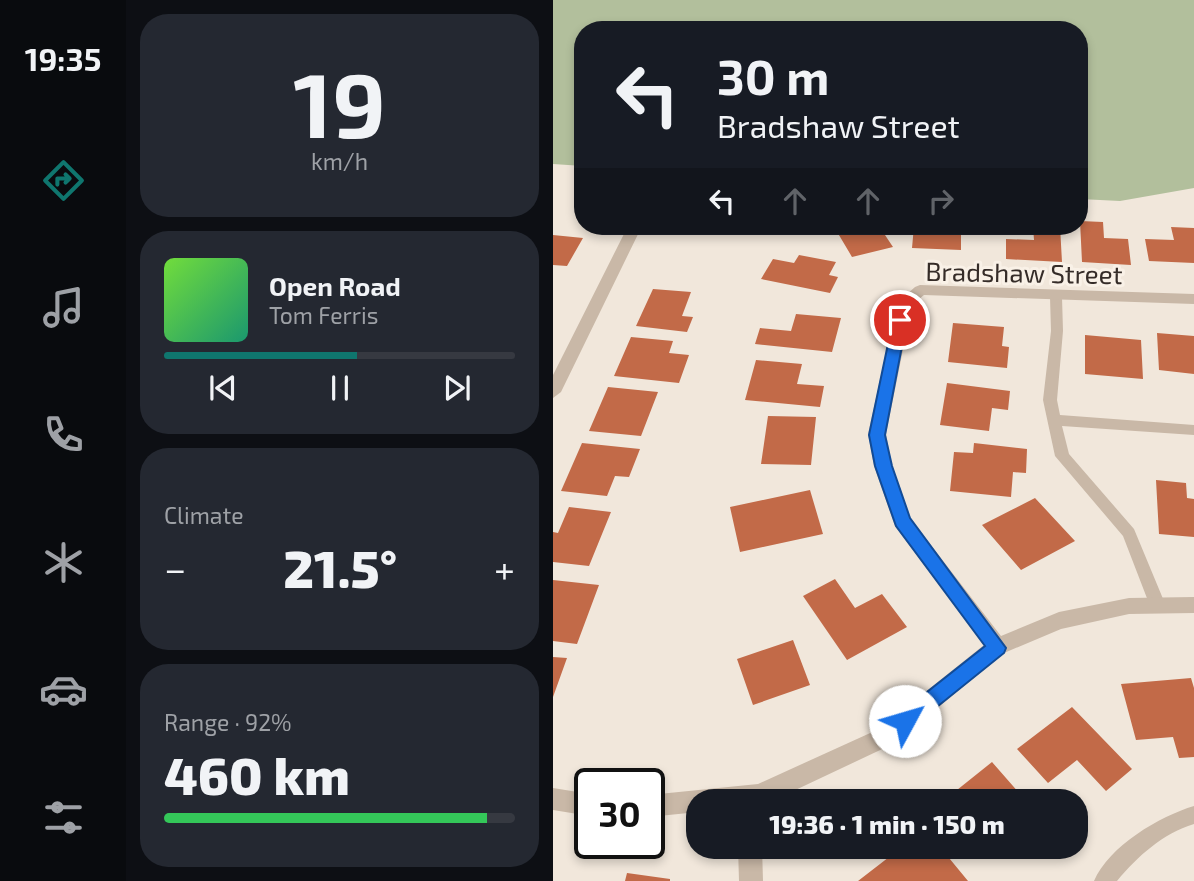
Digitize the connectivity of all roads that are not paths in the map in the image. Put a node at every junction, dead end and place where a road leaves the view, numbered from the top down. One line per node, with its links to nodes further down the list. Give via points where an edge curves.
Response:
1 (631, 235): 4 (street)
2 (1056, 297): 3 (street, Bradshaw Street); 5 (lane, via 1049,400); 9 (street, Bradshaw Street, via 931,290 910,296 900,320 877,435 902,521)
3 (1194, 299)
4 (553, 392)
5 (1053, 420): 6 (lane); 8 (lane, via 1062,456 1129,533)
6 (1194, 430)
7 (1194, 605): 8 (street)
8 (1158, 606): 9 (street, via 1129,606 1059,621)
9 (997, 648): 10 (street, via 887,736)
10 (777, 789)
11 (553, 799): 12 (street)
12 (574, 802)
13 (686, 803): 14 (street)
14 (665, 805)
15 (1194, 815): 18 (lane, via 1156,832 1126,853)
16 (750, 859): 17 (street)
17 (751, 881)
18 (1104, 881)

